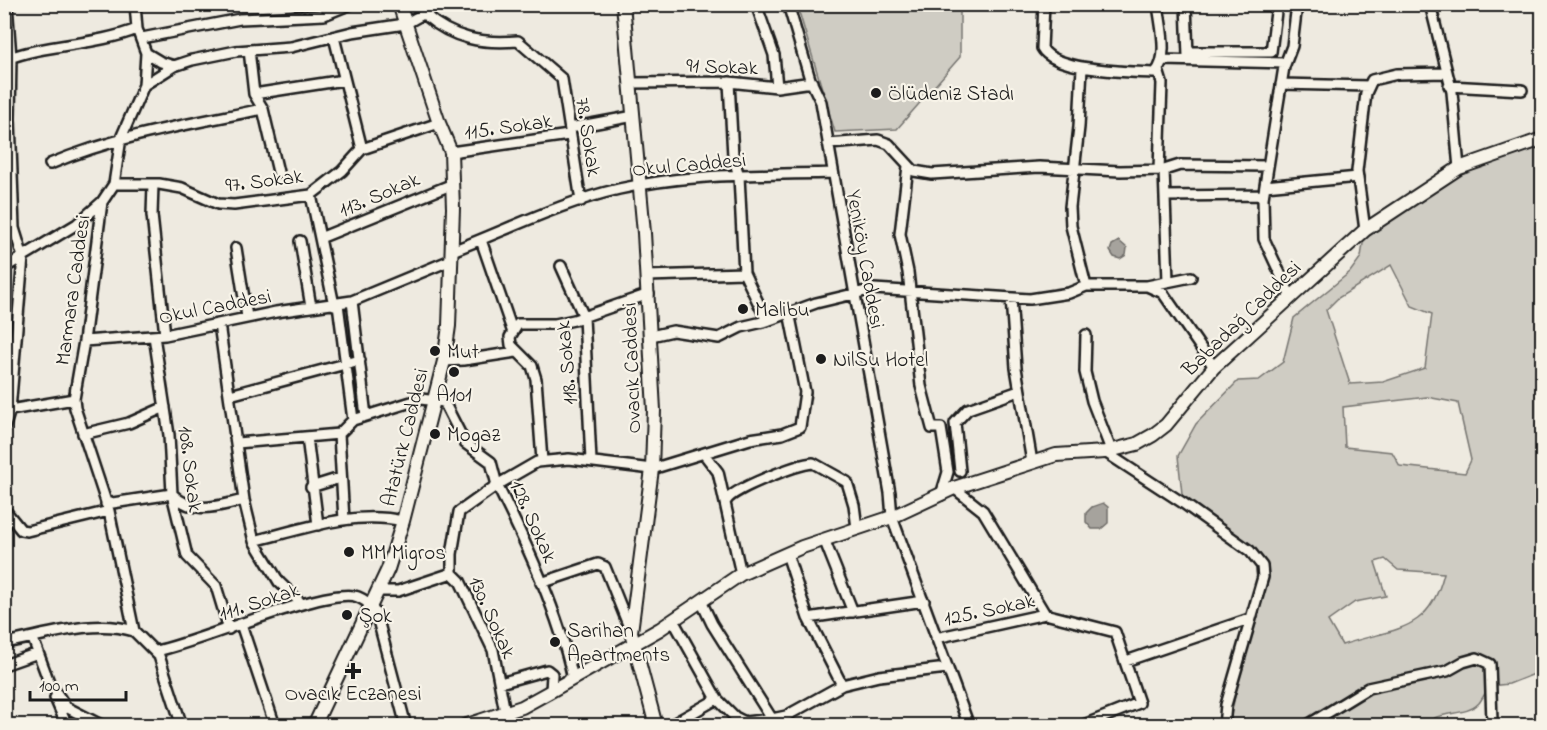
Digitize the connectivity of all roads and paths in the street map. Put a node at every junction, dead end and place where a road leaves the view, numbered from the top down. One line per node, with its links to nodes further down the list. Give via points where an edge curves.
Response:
1 (7, 4): 23 (street)
2 (135, 4): 17 (street)
3 (351, 4): 19 (street, via 324,15 240,20)
4 (399, 4): 16 (main road, Atatürk Caddesi)
5 (441, 4): 15 (street)
6 (623, 4): 33 (main road, Ovacık Caddesi)
7 (756, 4): 38 (street, via 774,54)
8 (788, 4): 32 (street, Yeniköy Caddesi)
9 (1044, 4): 27 (street, via 1044,52 1063,63)
10 (1158, 4): 24 (street)
11 (1186, 4): 22 (street)
12 (1277, 4): 22 (street, via 1271,52)
13 (1297, 4): 25 (street, via 1292,46)
14 (1430, 4): 29 (street)
15 (425, 15): 16 (street); 44 (street, 78. Sokak, via 439,27 486,44 518,41 562,79)
16 (405, 24): 18 (street); 43 (main road, Atatürk Caddesi)
17 (137, 29): 19 (street); 23 (street, via 114,38 28,51)
18 (334, 37): 20 (street, via 291,47); 30 (street)
19 (142, 38): 21 (street)
20 (249, 50): 26 (street); 40 (street)
21 (146, 53): 26 (street); 35 (street)
22 (1188, 56): 24 (street); 25 (street)
23 (8, 59): 75 (street, via 14,228)
24 (1163, 60): 28 (street)
25 (1285, 63): 34 (street)
26 (174, 66): 35 (street)
27 (1082, 67): 28 (street, via 1155,73); 53 (street)
28 (1158, 70): 55 (street, via 1162,83)
29 (1447, 73): 36 (street, via 1397,74 1372,80); 37 (street)
30 (344, 80): 40 (street); 48 (street)
31 (729, 82): 33 (street, 91 Sokak); 38 (street, 91 Sokak); 58 (street, via 733,156)
32 (812, 82): 38 (street, 91 Sokak); 47 (street, Yeniköy Caddesi, via 821,102)
33 (631, 83): 42 (main road, Ovacık Caddesi)
34 (1281, 84): 36 (street); 52 (street)
35 (144, 85): 45 (street, Marmara Caddesi)
36 (1369, 86): 59 (street)
37 (1449, 86): 39 (street); 54 (street)
38 (777, 87)
39 (1522, 90)
40 (254, 94): 41 (street)
41 (263, 109): 45 (street); 56 (street)
42 (634, 116): 44 (street, 115. Sokak); 63 (main road, Ovacık Caddesi)
43 (438, 123): 48 (street, 97. Sokak); 49 (main road, Atatürk Caddesi)
44 (570, 131): 49 (street, 115. Sokak); 67 (street, 78. Sokak)
45 (121, 138): 50 (street); 60 (street, Marmara Caddesi)
46 (1542, 139): 54 (main road, Babadağ Caddesi)
47 (828, 144): 51 (street, via 878,140 889,144); 57 (street, Yeniköy Caddesi)
48 (362, 149): 65 (street, 97. Sokak)
49 (451, 152): 62 (main road, Atatürk Caddesi)
50 (50, 164)
51 (908, 165): 53 (street, via 914,171 932,174); 84 (street, via 900,234)
52 (1268, 166): 55 (street, via 1180,165); 64 (street)
53 (1074, 168): 55 (street); 82 (street, via 1071,226)
54 (1459, 168): 69 (main road, Babadağ Caddesi)
55 (1161, 170): 66 (street)
56 (278, 172)
57 (833, 173): 58 (street, Okul Caddesi); 86 (street, Yeniköy Caddesi)
58 (739, 176): 63 (street, Okul Caddesi, via 671,179); 78 (street)
59 (1358, 177): 64 (street); 69 (street)
60 (114, 184): 61 (street, 97. Sokak); 68 (street, Marmara Caddesi)
61 (153, 184): 65 (street, 97. Sokak, via 182,188 218,204); 98 (street, via 152,215)
62 (453, 184): 70 (street, 113. Sokak); 74 (main road, Atatürk Caddesi)
63 (640, 185): 67 (street, Okul Caddesi); 79 (main road, Ovacık Caddesi)
64 (1264, 190): 66 (street); 87 (street, via 1263,239)
65 (311, 195): 70 (street)
66 (1165, 196): 81 (street)
67 (581, 201): 71 (street, Okul Caddesi)
68 (102, 202): 75 (street, via 76,224); 102 (street, Marmara Caddesi)
69 (1365, 230): 87 (main road, Babadağ Caddesi)
70 (320, 238): 90 (street)
71 (481, 240): 74 (street, Okul Caddesi); 97 (street)
72 (300, 241): 91 (street)
73 (236, 248): 93 (street)
74 (452, 256): 89 (street, Okul Caddesi); 105 (main road, Atatürk Caddesi)
75 (23, 257): 77 (street); 108 (street)
76 (561, 266): 94 (street, 118. Sokak)
77 (4, 268)
78 (744, 273): 79 (street); 95 (street)
79 (647, 276): 85 (main road, Ovacık Caddesi)
80 (1191, 277): 81 (street)
81 (1168, 281): 83 (street)
82 (1086, 286): 83 (street); 88 (street, via 1045,297)
83 (1147, 286): 107 (street, via 1163,293)
84 (911, 290): 86 (street, via 874,289); 88 (street); 134 (street, via 921,386 932,428 941,428 948,472)
85 (648, 294): 94 (street); 101 (main road, Ovacık Caddesi)
86 (854, 296): 92 (street); 139 (street, Yeniköy Caddesi)
87 (1291, 297): 107 (main road, Babadağ Caddesi)
88 (1011, 298): 109 (street)
89 (352, 301): 90 (street, Okul Caddesi); 104 (street)
90 (336, 304): 91 (street, Okul Caddesi); 106 (street)
91 (311, 308): 93 (street, Okul Caddesi)
92 (789, 312): 95 (street); 123 (street, via 805,392 800,427)
93 (247, 317): 96 (street, Okul Caddesi)
94 (584, 317): 97 (street, via 555,324 518,324); 125 (street, 118. Sokak)
95 (767, 321): 101 (street, via 741,327 719,338 673,331)
96 (219, 324): 98 (street, Okul Caddesi); 110 (street)
97 (512, 330): 103 (street, via 511,345)
98 (165, 334): 100 (street, Okul Caddesi)
99 (1086, 335): 122 (street, via 1085,372)
100 (154, 336): 102 (street, Okul Caddesi); 113 (street, 108. Sokak)
101 (651, 336): 127 (main road, Ovacık Caddesi)
102 (84, 341): 111 (street, Marmara Caddesi)
103 (516, 352): 105 (street); 124 (street, via 532,366 536,379)
104 (360, 360): 106 (street); 115 (street)
105 (444, 361): 112 (main road, Atatürk Caddesi)
106 (346, 362): 110 (street); 116 (street)
107 (1214, 367): 122 (main road, Babadağ Caddesi, via 1166,425 1137,444)
108 (9, 378): 114 (street)
109 (1019, 391): 126 (street); 128 (street, via 968,409 955,423)
110 (230, 395): 121 (street)
111 (74, 399): 114 (street); 118 (street, Marmara Caddesi)
112 (434, 399): 115 (street, via 421,399); 130 (street, 128. Sokak, via 444,402 465,443 491,462); 141 (main road, Atatürk Caddesi)
113 (165, 407): 118 (street, via 129,423); 133 (street, 108. Sokak)
114 (10, 410): 117 (street)
115 (366, 416): 116 (street)
116 (353, 420): 119 (street)
117 (4, 429)
118 (83, 434): 137 (street, Marmara Caddesi)
119 (339, 434): 120 (street); 129 (street)
120 (307, 437): 121 (street); 131 (street)
121 (237, 443): 135 (street)
122 (1108, 451): 126 (main road, Babadağ Caddesi, via 1056,455); 158 (street, via 1256,558 1263,577)
123 (704, 454): 127 (street); 136 (street, via 718,472)
124 (542, 461): 125 (street); 130 (street)
125 (591, 461): 127 (street)
126 (1032, 462): 132 (main road, Babadağ Caddesi)
127 (652, 469): 163 (main road, Ovacık Caddesi)
128 (960, 471)
129 (340, 478): 131 (street); 140 (street)
130 (497, 485): 147 (street, via 459,512); 149 (street, 128. Sokak)
131 (311, 487): 142 (street)
132 (954, 488): 134 (main road, Babadağ Caddesi); 156 (street, via 983,511)
133 (172, 494): 135 (street, via 182,504 198,508); 137 (street); 161 (street, 108. Sokak, via 187,556 216,586)
134 (941, 495): 139 (main road, Babadağ Caddesi)
135 (244, 500): 145 (street)
136 (726, 501): 143 (street, via 729,495 746,487 813,463 847,482); 148 (street)
137 (108, 508): 138 (street, via 27,531 21,530); 162 (street, Marmara Caddesi)
138 (4, 509)
139 (892, 518): 143 (main road, Babadağ Caddesi); 152 (street, Yeniköy Caddesi)
140 (344, 520): 141 (street, via 384,517); 142 (street)
141 (403, 521): 150 (main road, Atatürk Caddesi)
142 (318, 525): 145 (street)
143 (857, 528): 144 (main road, Babadağ Caddesi)
144 (824, 539): 146 (main road, Babadağ Caddesi); 155 (street)
145 (254, 541): 153 (street, via 279,582)
146 (788, 554): 148 (main road, Babadağ Caddesi); 157 (street)
147 (452, 573): 150 (street, via 398,591); 174 (street, 130. Sokak, via 464,589 493,650)
148 (741, 574): 151 (main road, Babadağ Caddesi)
149 (541, 583): 163 (street, via 598,564 605,567); 172 (street, 128. Sokak)
150 (379, 591): 154 (main road, Atatürk Caddesi)
151 (701, 601): 159 (main road, Babadağ Caddesi); 180 (street)
152 (924, 601): 155 (street); 164 (street, Yeniköy Caddesi)
153 (302, 604): 154 (street, 111. Sokak, via 334,596 357,596); 160 (street, 111. Sokak)
154 (373, 606): 187 (main road, Atatürk Caddesi); 188 (street)
155 (853, 612): 157 (street)
156 (1045, 614): 164 (street, 125. Sokak); 169 (street, 125. Sokak, via 1115,632)
157 (808, 618): 175 (street)
158 (1249, 619): 169 (street); 194 (street)
159 (673, 620): 163 (main road, Babadağ Caddesi); 177 (street)
160 (241, 624): 161 (street, 111. Sokak); 186 (street)
161 (229, 629): 167 (street, 111. Sokak, via 181,647)
162 (134, 631): 165 (street, via 106,626); 167 (street)
163 (632, 638): 172 (main road, Babadağ Caddesi); 189 (main road, Ovacık Caddesi)
164 (936, 638): 171 (street, Yeniköy Caddesi)
165 (33, 639): 166 (street); 168 (street)
166 (4, 643)
167 (156, 651): 185 (street)
168 (38, 653): 170 (street); 173 (street)
169 (1126, 661): 193 (street, 125. Sokak, via 1139,703)
170 (4, 665)
171 (947, 668): 175 (street); 192 (street, Yeniköy Caddesi)
172 (573, 679): 176 (main road, Babadağ Caddesi)
173 (49, 682): 183 (street); 184 (street, via 66,707)
174 (501, 683): 176 (street, via 547,670 552,674); 178 (street, 130. Sokak)
175 (842, 685): 179 (street)
176 (551, 691): 178 (main road, Babadağ Caddesi)
177 (717, 699): 180 (street, via 745,722); 190 (street)
178 (505, 712): 182 (main road, Babadağ Caddesi)
179 (786, 716): 180 (street); 191 (street)
180 (772, 719)
181 (1492, 724): 195 (street, via 1490,664 1477,658 1447,671 1368,687)
182 (470, 725)
183 (67, 726)
184 (103, 726)
185 (182, 726)
186 (275, 726)
187 (314, 726)
188 (406, 726)
189 (656, 726)
190 (669, 726)
191 (791, 726)
192 (969, 726)
193 (1081, 726)
194 (1224, 726)
195 (1305, 726)

